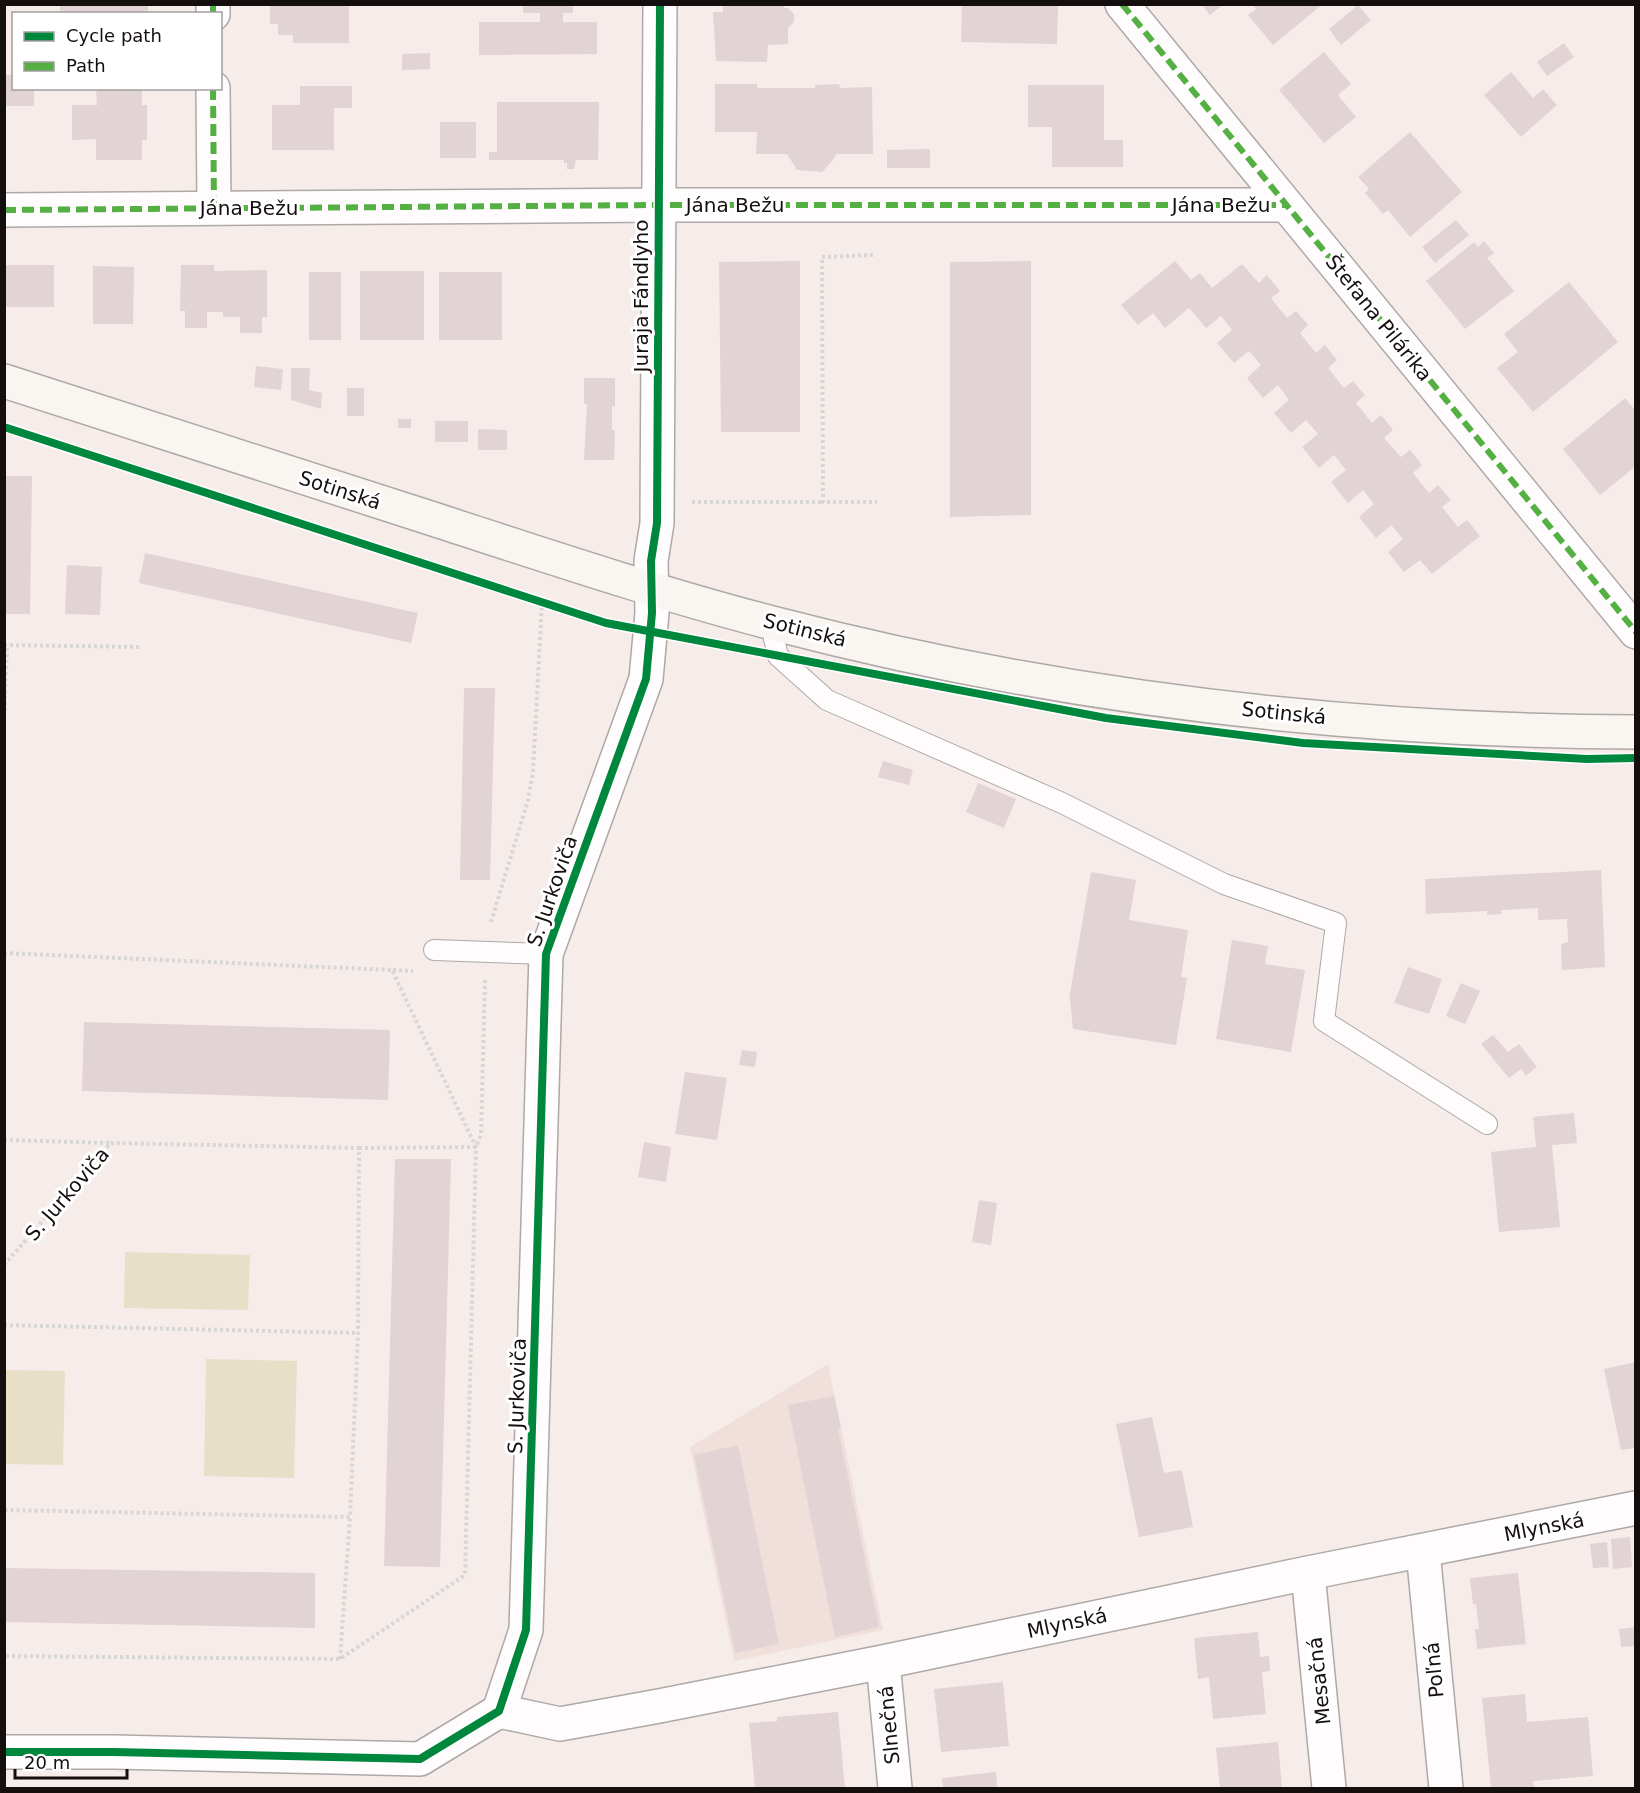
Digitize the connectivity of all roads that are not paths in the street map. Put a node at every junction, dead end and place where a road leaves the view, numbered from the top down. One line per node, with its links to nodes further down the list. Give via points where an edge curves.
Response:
1 (660, 4): 4 (street, Juraja Fándlyho)
2 (1122, 4): 5 (street, Štefana Pilárika)
3 (213, 90): 6 (street)
4 (658, 205): 5 (street, Jána Bežu); 6 (street, Jána Bežu); 9 (street, Juraja Fándlyho, via 657,524)
5 (1286, 205): 11 (street, Štefana Pilárika)
6 (213, 208): 7 (street, Jána Bežu)
7 (4, 210)
8 (4, 381): 9 (main road, Sotinská)
9 (651, 587): 10 (main road, Sotinská); 14 (street, S. Jurkoviča, via 646,679)
10 (776, 624): 12 (main road, Sotinská, via 987,670 1155,699 1390,723 1535,732); 15 (lane, via 778,656 827,700 1062,803 1224,884 1336,923 1324,1021)
11 (1635, 632)
12 (1635, 732)
13 (434, 950): 14 (lane, S. Jurkoviča)
14 (546, 954): 20 (street, S. Jurkoviča, via 526,1630)
15 (1487, 1124)
16 (1635, 1508): 17 (street, Mlynská)
17 (1423, 1551): 18 (street, Mlynská); 24 (street, Poľná)
18 (1308, 1573): 19 (street, Mlynská); 23 (street, Mesačná)
19 (883, 1662): 20 (street, Mlynská, via 560,1724); 22 (street, Slnečná)
20 (499, 1710): 21 (street, via 420,1759)
21 (4, 1752)
22 (895, 1788)
23 (1329, 1788)
24 (1446, 1788)

